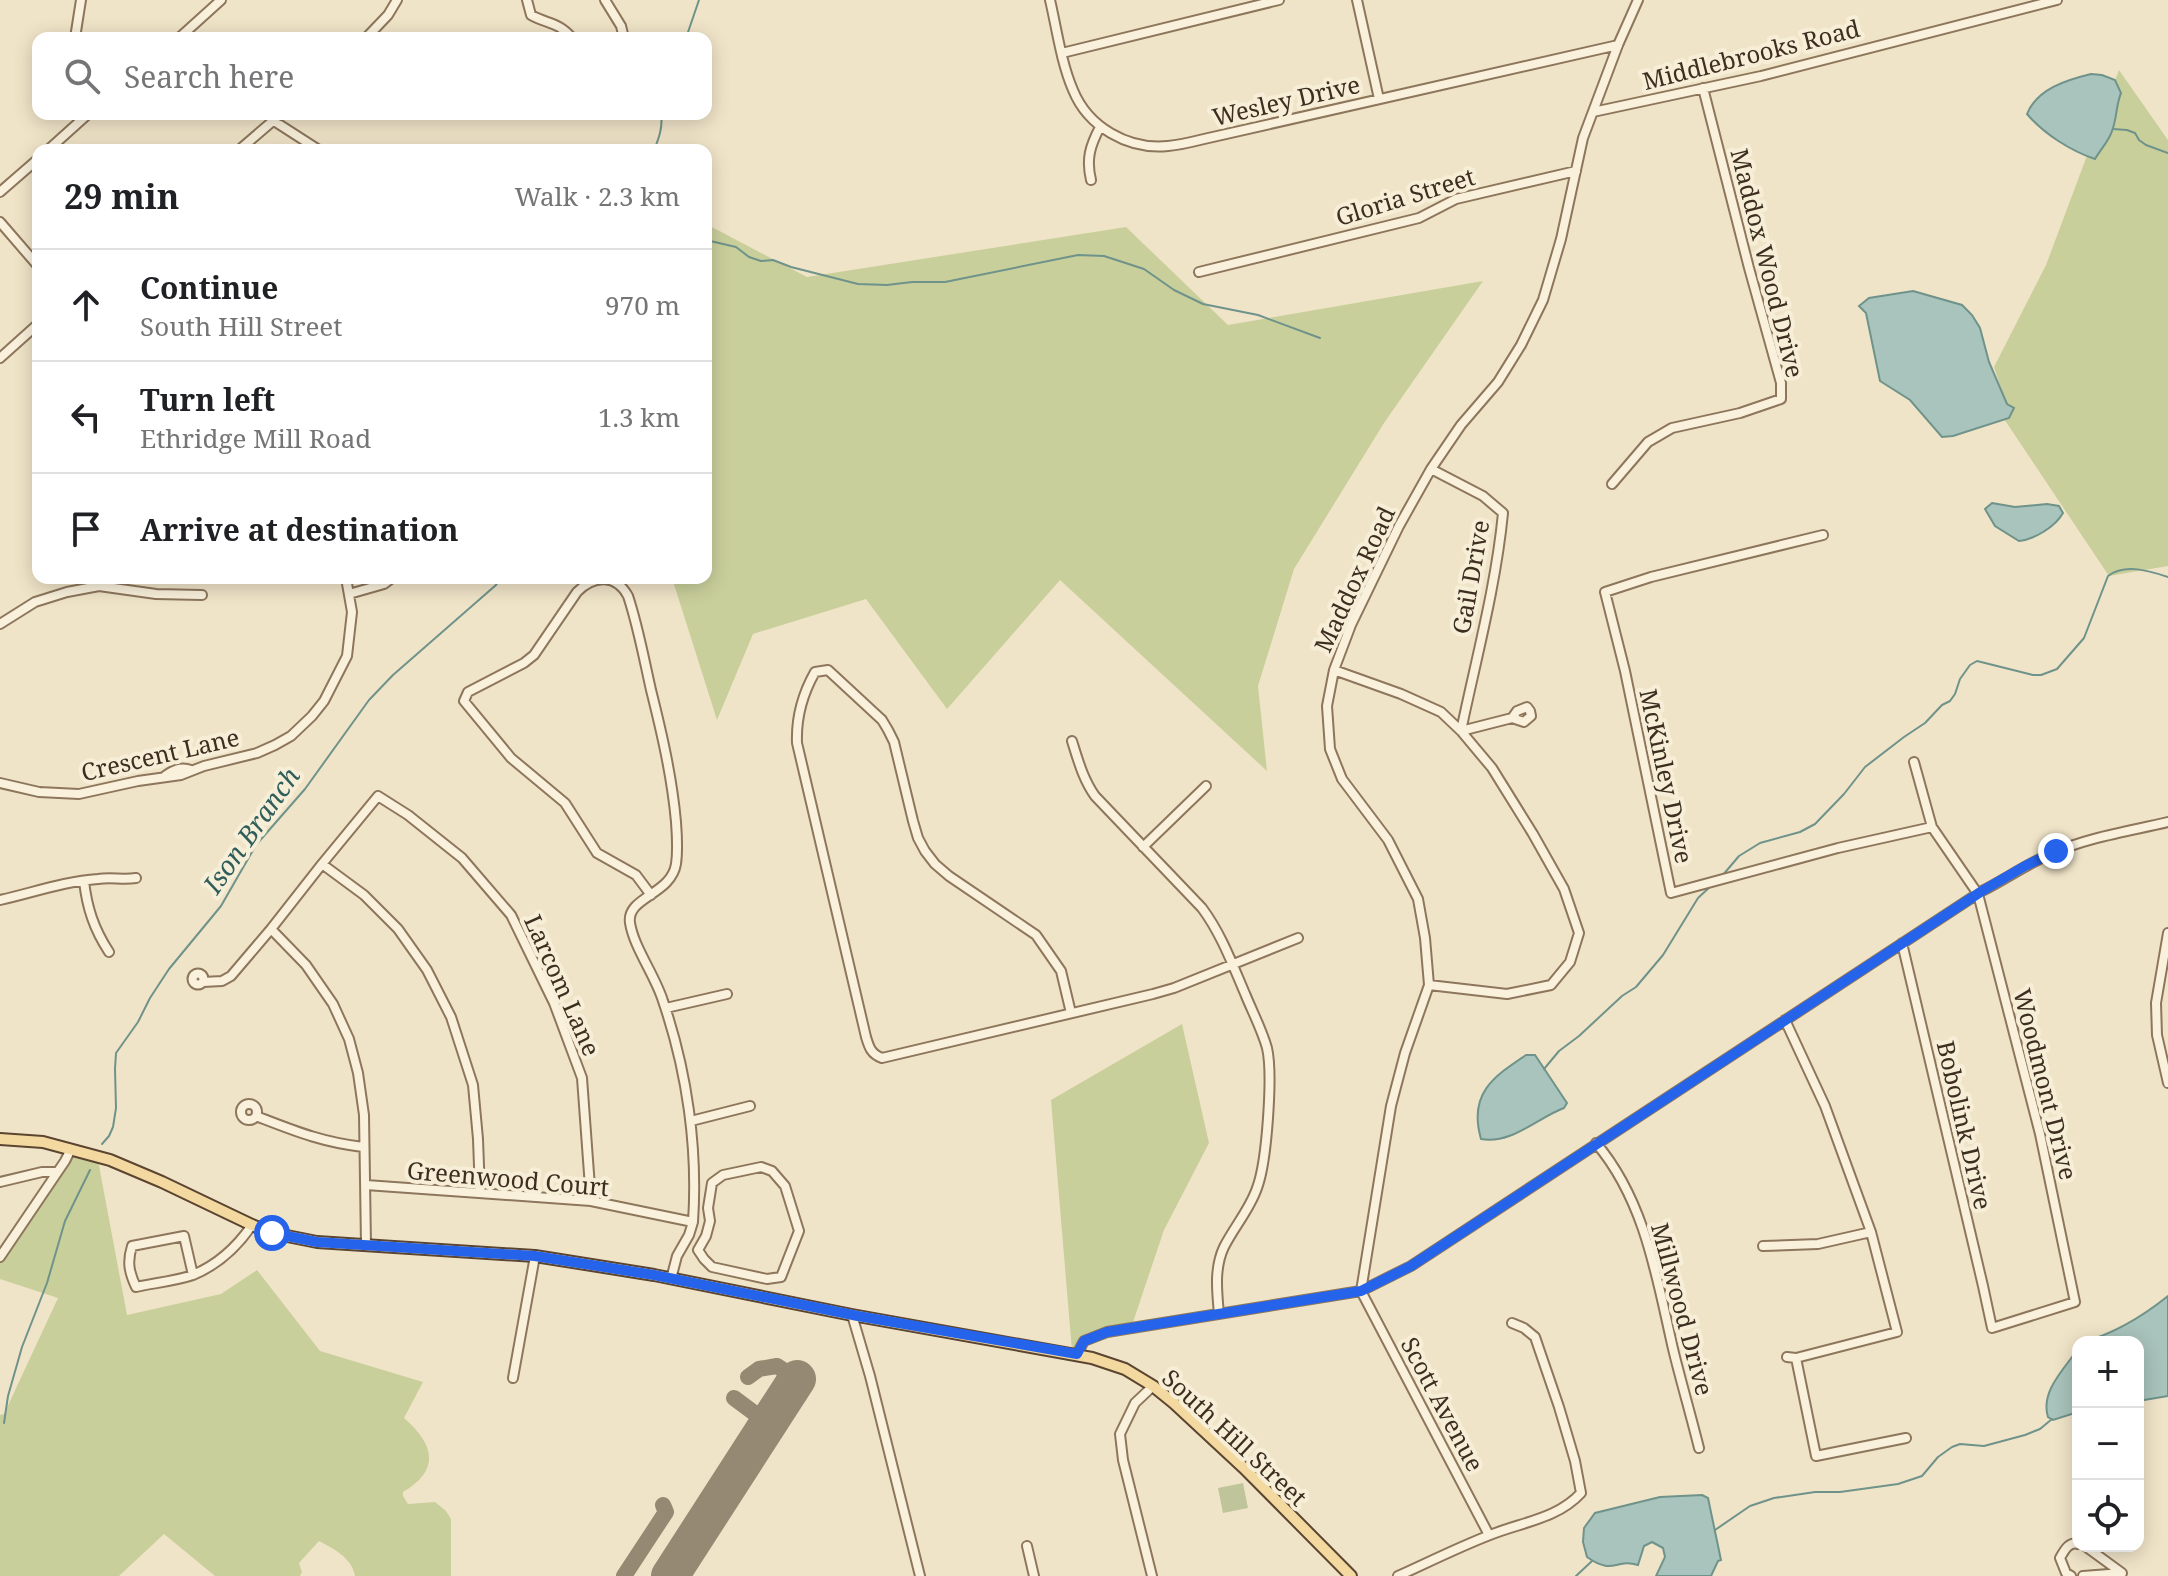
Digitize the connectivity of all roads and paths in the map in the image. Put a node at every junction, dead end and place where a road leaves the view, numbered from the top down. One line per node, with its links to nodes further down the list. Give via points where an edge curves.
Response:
1 (81, 0): 11 (street)
2 (221, 0): 12 (street)
3 (397, 0): 13 (street)
4 (527, 0): 14 (street, via 531,15)
5 (605, 0): 15 (street)
6 (1050, 0): 17 (street, Wesley Drive)
7 (1279, 0): 17 (street)
8 (1357, 0): 19 (street)
9 (1638, 0): 16 (street, Maddox Road)
10 (2057, 0): 18 (street, Middlebrooks Road)
11 (76, 32)
12 (186, 32)
13 (372, 32)
14 (567, 32)
15 (622, 32)
16 (1618, 45): 19 (street, Wesley Drive); 20 (street, Maddox Road)
17 (1062, 53): 23 (street, Wesley Drive, via 1078,100)
18 (1703, 88): 20 (street, Middlebrooks Road); 37 (street, Maddox Wood Drive, via 1781,399 1672,428 1648,442)
19 (1379, 99): 23 (street, Wesley Drive, via 1166,146 1134,143)
20 (1593, 112): 28 (street, Maddox Road)
21 (81, 120): 24 (street)
22 (274, 121): 25 (street); 26 (street)
23 (1100, 127): 29 (street, via 1087,159)
24 (55, 144)
25 (246, 144)
26 (310, 144)
27 (32, 164): 30 (street)
28 (1576, 171): 33 (street, Gloria Street, via 1456,199 1419,218); 36 (street, Maddox Road, via 1543,300 1498,382)
29 (1091, 180)
30 (0, 192)
31 (0, 222): 32 (street)
32 (32, 259)
33 (1199, 272)
34 (32, 329): 35 (street)
35 (0, 358)
36 (1431, 469): 46 (street, Maddox Road, via 1351,625); 48 (street, Gail Drive, via 1483,496 1503,513)
37 (1612, 484)
38 (1823, 535): 54 (street, McKinley Drive, via 1605,592 1671,893)
39 (347, 584): 43 (street, Crescent Lane)
40 (384, 584): 43 (street)
41 (585, 584): 60 (street, via 534,655 464,698 499,746 565,803 592,848 636,875)
42 (617, 584): 60 (street, via 631,604 671,776 674,870 663,888)
43 (349, 594): 51 (street, Crescent Lane, via 347,656 331,690 312,716 275,745 181,775 79,794)
44 (202, 595): 45 (street, via 99,586 35,602)
45 (0, 624)
46 (1334, 670): 48 (street, via 1441,712); 69 (street, Maddox Road, via 1327,706 1330,749 1342,779 1388,840 1418,899)
47 (1512, 718): 48 (street)
48 (1461, 731): 69 (street, via 1492,768 1533,834 1564,889 1579,933 1570,962 1551,985 1507,994)
49 (1072, 741): 55 (street, via 1087,785)
50 (1914, 762): 54 (street)
51 (0, 783)
52 (1206, 786): 55 (street)
53 (2168, 822): 59 (street, via 2056,851)
54 (1932, 827): 59 (street)
55 (1143, 847): 67 (street, via 1202,908)
56 (322, 864): 62 (street); 85 (street, via 398,929 451,1017 473,1085); 86 (street, Larcom Lane, via 378,796 462,858 511,915 554,1003 582,1078)
57 (136, 878): 58 (street)
58 (84, 881): 61 (street); 66 (street, via 87,907)
59 (1978, 894): 65 (street); 101 (street, Woodmont Drive, via 2040,1134 2075,1302 1992,1328)
60 (651, 895): 71 (street, via 635,905 630,920)
61 (0, 900)
62 (271, 929): 68 (street, via 231,976); 80 (street, via 306,965 349,1039 364,1115)
63 (2168, 933): 74 (street, via 2156,1003)
64 (1298, 938): 67 (street)
65 (1902, 943): 73 (street); 101 (street, Bobolink Drive)
66 (109, 952)
67 (1233, 965): 72 (street, via 1174,988); 99 (street, via 1268,1050 1267,1120 1256,1192 1218,1267)
68 (203, 982)
69 (1429, 985): 97 (street, Maddox Road, via 1391,1106)
70 (727, 994): 71 (street)
71 (666, 1008): 77 (street)
72 (1071, 1013): 72 (street, via 882,1058 869,1049 797,743 802,700 815,672 828,670 882,720 894,742 925,851 949,876 1036,935 1061,971)
73 (1785, 1020): 79 (street); 89 (street, via 1825,1106)
74 (2168, 1083)
75 (750, 1106): 77 (street)
76 (256, 1116): 80 (street, via 312,1138)
77 (691, 1121): 87 (street)
78 (0, 1139): 81 (main road, South Hill Street)
79 (1596, 1143): 97 (street, via 1411,1266); 107 (street, Millwood Drive, via 1632,1200 1650,1247)
80 (363, 1147): 84 (street)
81 (71, 1149): 82 (street); 88 (main road, South Hill Street, via 138,1171)
82 (56, 1172): 83 (street); 93 (street)
83 (0, 1182)
84 (366, 1185): 85 (street, Greenwood Court); 90 (street)
85 (480, 1193): 86 (street, Greenwood Court)
86 (591, 1201): 87 (street, Greenwood Court)
87 (693, 1222): 95 (street)
88 (252, 1225): 90 (main road, South Hill Street, via 317,1242); 94 (street, via 226,1255)
89 (1871, 1232): 91 (street, via 1818,1244); 106 (street, via 1897,1332 1792,1358 1816,1456)
90 (366, 1245): 92 (main road, South Hill Street)
91 (1763, 1246)
92 (535, 1256): 95 (main road, South Hill Street); 104 (street)
93 (0, 1257)
94 (193, 1275): 94 (street, via 136,1287 129,1274 132,1246 184,1236)
95 (671, 1279): 98 (main road, South Hill Street)
96 (767, 1279): 96 (street, via 781,1277 799,1231 785,1186 761,1167 723,1175 712,1183 710,1221 698,1250 712,1267); 98 (street)
97 (1361, 1291): 99 (street); 108 (street, Scott Avenue)
98 (761, 1297): 100 (main road, South Hill Street)
99 (1219, 1314): 103 (street, via 1107,1332 1084,1341)
100 (852, 1315): 103 (main road, South Hill Street); 113 (street)
101 (1989, 1317)
102 (1512, 1323): 108 (street, via 1535,1337 1545,1361 1581,1493 1558,1512)
103 (1077, 1354): 105 (main road, South Hill Street, via 1125,1369)
104 (513, 1378)
105 (1153, 1386): 115 (street, via 1135,1403 1120,1434); 116 (main road, South Hill Street)
106 (1906, 1438)
107 (1699, 1448)
108 (1489, 1535): 117 (street)
109 (2072, 1544): 118 (street, via 2060,1558)
110 (1027, 1546): 114 (street)
111 (2093, 1552): 112 (street)
112 (2124, 1574): 119 (street)
113 (920, 1576)
114 (1034, 1576)
115 (1152, 1576)
116 (1351, 1576)
117 (1398, 1576)
118 (2071, 1576)
119 (2083, 1576)

